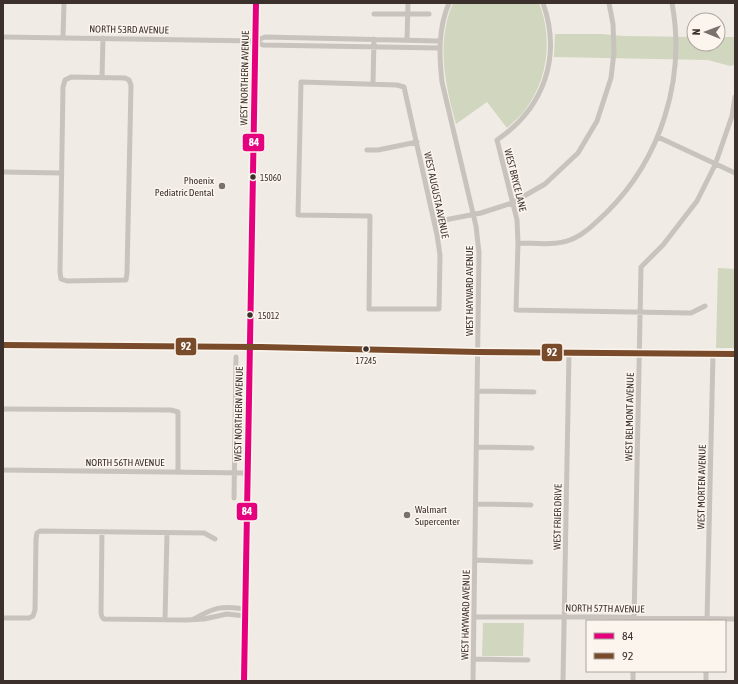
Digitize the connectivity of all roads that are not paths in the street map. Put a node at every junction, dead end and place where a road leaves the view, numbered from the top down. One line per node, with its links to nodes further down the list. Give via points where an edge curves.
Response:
1 (64, 3): 12 (street)
2 (256, 3): 16 (main road, WEST NORTHERN AVENUE)
3 (408, 3): 9 (street)
4 (449, 3): 18 (street, WEST HAYWARD AVENUE)
5 (543, 3): 32 (street, WEST BRYCE LANE, via 550,41 550,63 546,76 522,120 497,140)
6 (609, 3): 32 (street, via 614,52 611,78 597,121 578,154 545,184)
7 (672, 3): 25 (street, via 676,61 673,88)
8 (374, 14): 9 (street)
9 (408, 14): 10 (street); 17 (street)
10 (429, 14)
11 (3, 37): 12 (street, NORTH 53RD AVENUE)
12 (63, 37): 14 (street, NORTH 53RD AVENUE)
13 (308, 37): 15 (street, NORTH 53RD AVENUE); 16 (street, NORTH 53RD AVENUE, via 265,37); 19 (street)
14 (103, 38): 16 (street, NORTH 53RD AVENUE); 22 (street)
15 (374, 39): 17 (street, NORTH 53RD AVENUE); 20 (street)
16 (254, 40): 19 (street, NORTH 53RD AVENUE, via 264,45); 39 (main road, WEST NORTHERN AVENUE)
17 (407, 40): 18 (street, NORTH 53RD AVENUE)
18 (439, 41): 21 (street, WEST HAYWARD AVENUE)
19 (308, 46): 20 (street, NORTH 53RD AVENUE)
20 (374, 47): 21 (street, NORTH 53RD AVENUE); 23 (street)
21 (439, 48): 33 (street, WEST HAYWARD AVENUE, via 443,91)
22 (102, 78): 30 (street, via 71,77 65,80 62,87); 30 (street, via 125,78 131,85 126,280 61,279)
23 (373, 84): 26 (street, WEST AUGUSTA AVENUE, via 404,87); 34 (street, WEST AUGUSTA AVENUE, via 301,82 298,215 370,216 370,309 440,309 440,255)
24 (735, 97): 28 (street, WEST BELMONT AVENUE, via 732,116)
25 (658, 137): 28 (street); 35 (street, via 633,182 585,232 571,240 555,244)
26 (417, 142): 27 (street); 34 (street, WEST AUGUSTA AVENUE)
27 (367, 150)
28 (716, 165): 31 (street); 37 (street, WEST BELMONT AVENUE, via 697,201 663,245 641,267)
29 (3, 172): 30 (street)
30 (61, 173)
31 (735, 173)
32 (512, 203): 33 (street); 35 (street, WEST BRYCE LANE, via 517,220)
33 (473, 214): 34 (street); 40 (street, WEST HAYWARD AVENUE, via 479,253)
34 (434, 222)
35 (518, 243): 37 (street, WEST BRYCE LANE, via 516,310)
36 (705, 306): 37 (street, via 691,313)
37 (640, 312): 42 (street, WEST BELMONT AVENUE)
38 (3, 345): 39 (street)
39 (249, 347): 40 (street); 54 (main road, WEST NORTHERN AVENUE)
40 (478, 352): 41 (street); 46 (street, WEST HAYWARD AVENUE)
41 (569, 353): 42 (street); 65 (street, WEST FRIER DRIVE)
42 (639, 354): 43 (street); 68 (street, WEST BELMONT AVENUE)
43 (713, 354): 44 (street); 72 (street, WEST MORTEN AVENUE)
44 (735, 354)
45 (236, 357): 53 (street, WEST NORTHERN AVENUE)
46 (478, 391): 47 (street); 49 (street, WEST HAYWARD AVENUE)
47 (534, 392)
48 (3, 409): 52 (street, via 178,412)
49 (477, 447): 50 (street); 56 (street, WEST HAYWARD AVENUE)
50 (532, 448)
51 (3, 470): 52 (street, NORTH 56TH AVENUE)
52 (178, 472): 53 (street, NORTH 56TH AVENUE)
53 (235, 473): 54 (street, NORTH 56TH AVENUE); 55 (street, WEST NORTHERN AVENUE)
54 (247, 473): 63 (main road, WEST NORTHERN AVENUE)
55 (234, 498)
56 (476, 504): 57 (street); 61 (street, WEST HAYWARD AVENUE)
57 (532, 505)
58 (102, 532): 59 (street); 67 (street, via 37,533 33,616); 70 (street, via 102,617)
59 (167, 533): 60 (street, via 204,533); 70 (street)
60 (215, 539)
61 (475, 560): 62 (street); 66 (street, WEST HAYWARD AVENUE)
62 (531, 562)
63 (245, 609): 64 (main road, WEST NORTHERN AVENUE); 71 (street, via 218,607)
64 (245, 616): 71 (street, via 227,614); 75 (main road, WEST NORTHERN AVENUE)
65 (564, 616): 66 (street, NORTH 57TH AVENUE); 68 (street, NORTH 57TH AVENUE); 77 (street, WEST FRIER DRIVE)
66 (474, 617): 73 (street, WEST HAYWARD AVENUE)
67 (3, 618)
68 (634, 619): 72 (street, NORTH 57TH AVENUE)
69 (735, 619): 72 (street, NORTH 57TH AVENUE)
70 (165, 620): 71 (street)
71 (193, 620)
72 (707, 620)
73 (473, 659): 74 (street); 76 (street, WEST HAYWARD AVENUE)
74 (528, 660)
75 (244, 681)
76 (473, 681)
77 (563, 681)

